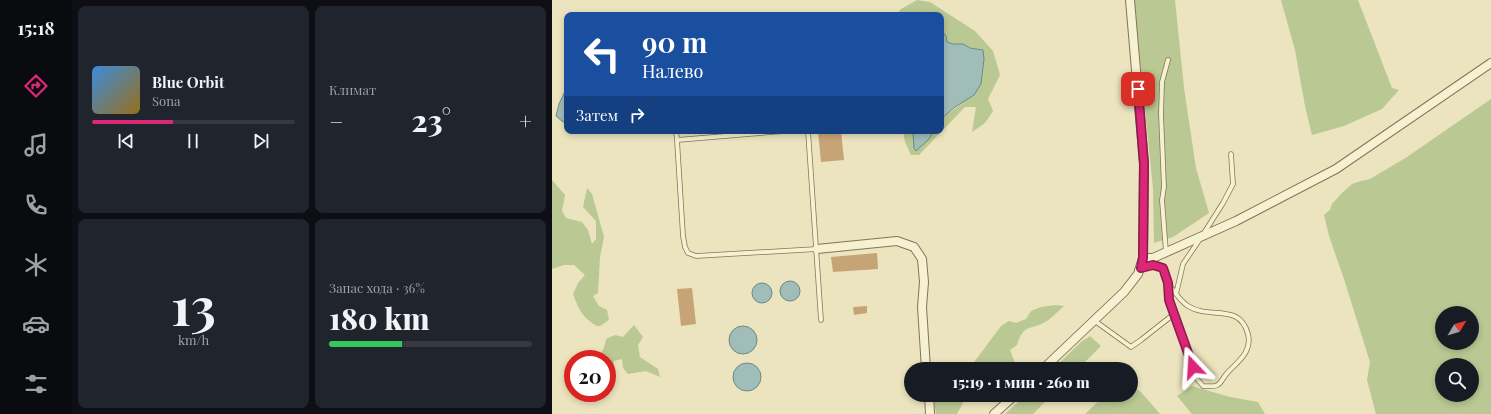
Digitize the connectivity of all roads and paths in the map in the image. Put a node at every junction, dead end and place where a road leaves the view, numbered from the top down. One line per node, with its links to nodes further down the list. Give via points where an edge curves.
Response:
1 (1130, 0): 12 (street, via 1144,164)
2 (1168, 60): 11 (lane, via 1162,82 1161,114 1164,187 1162,200)
3 (1491, 63): 9 (street, via 1336,169)
4 (676, 134): 7 (lane)
5 (748, 134): 7 (lane)
6 (808, 134): 10 (lane)
7 (677, 140): 10 (lane, via 683,236 688,253 696,256)
8 (1231, 154): 9 (lane, via 1233,184)
9 (1202, 236): 11 (street); 15 (lane, via 1183,264)
10 (817, 249): 17 (lane); 19 (street, via 897,241 914,246 922,259)
11 (1166, 252): 12 (street, via 1153,258)
12 (1143, 258): 13 (street)
13 (1141, 268): 14 (lane, via 1153,265 1163,268); 18 (street, via 1124,292)
14 (1168, 283): 15 (lane); 16 (lane, via 1169,300)
15 (1176, 294): 16 (lane, via 1188,306 1236,316 1246,327 1249,338 1245,354 1227,372 1222,382 1213,387 1203,386 1197,379)
16 (1174, 314): 18 (lane, via 1130,347)
17 (821, 320)
18 (1094, 322): 20 (street)
19 (926, 362)
20 (1051, 362)
21 (929, 402): 23 (street)
22 (1007, 402): 24 (street)
23 (930, 414)
24 (994, 414)

